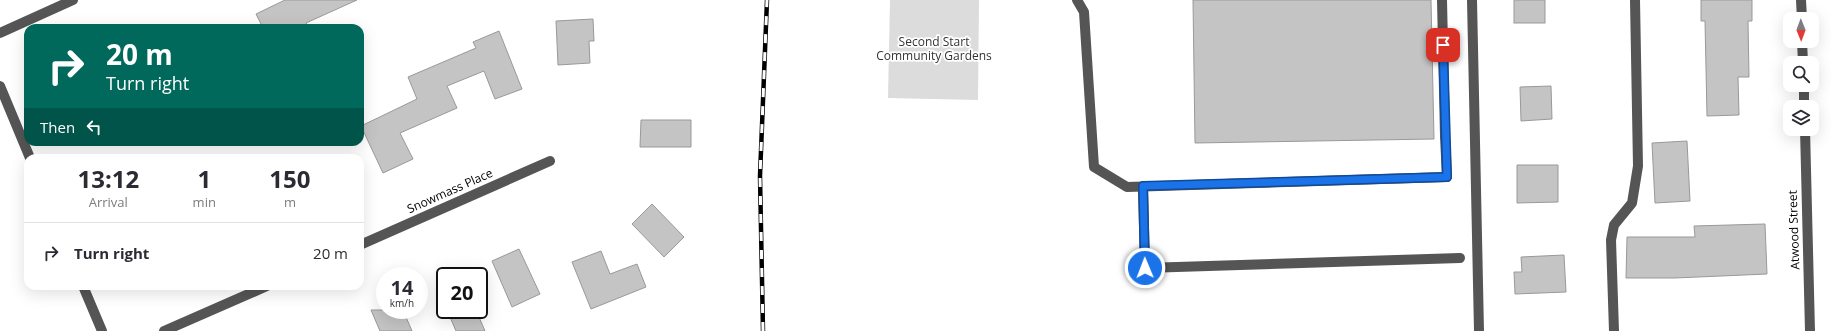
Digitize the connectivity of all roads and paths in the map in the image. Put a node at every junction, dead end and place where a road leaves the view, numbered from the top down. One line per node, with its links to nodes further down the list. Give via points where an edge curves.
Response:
1 (73, 0): 8 (street)
2 (1077, 0): 13 (street, via 1084,12 1094,167 1127,187)
3 (1442, 0): 13 (street, via 1447,177)
4 (1472, 0): 20 (street)
5 (1635, 0): 21 (street, via 1638,166 1632,203 1614,225 1611,240)
6 (1801, 0): 7 (street)
7 (1802, 12)
8 (0, 33)
9 (0, 86): 11 (street)
10 (1805, 136): 22 (street, Atwood Street)
11 (24, 144)
12 (550, 161): 14 (street, Snowmass Place)
13 (1143, 186): 15 (street, via 1145,268)
14 (364, 243)
15 (1460, 258)
16 (85, 290): 18 (street)
17 (258, 290): 19 (street)
18 (102, 331)
19 (164, 331)
20 (1479, 331)
21 (1614, 331)
22 (1810, 331)

